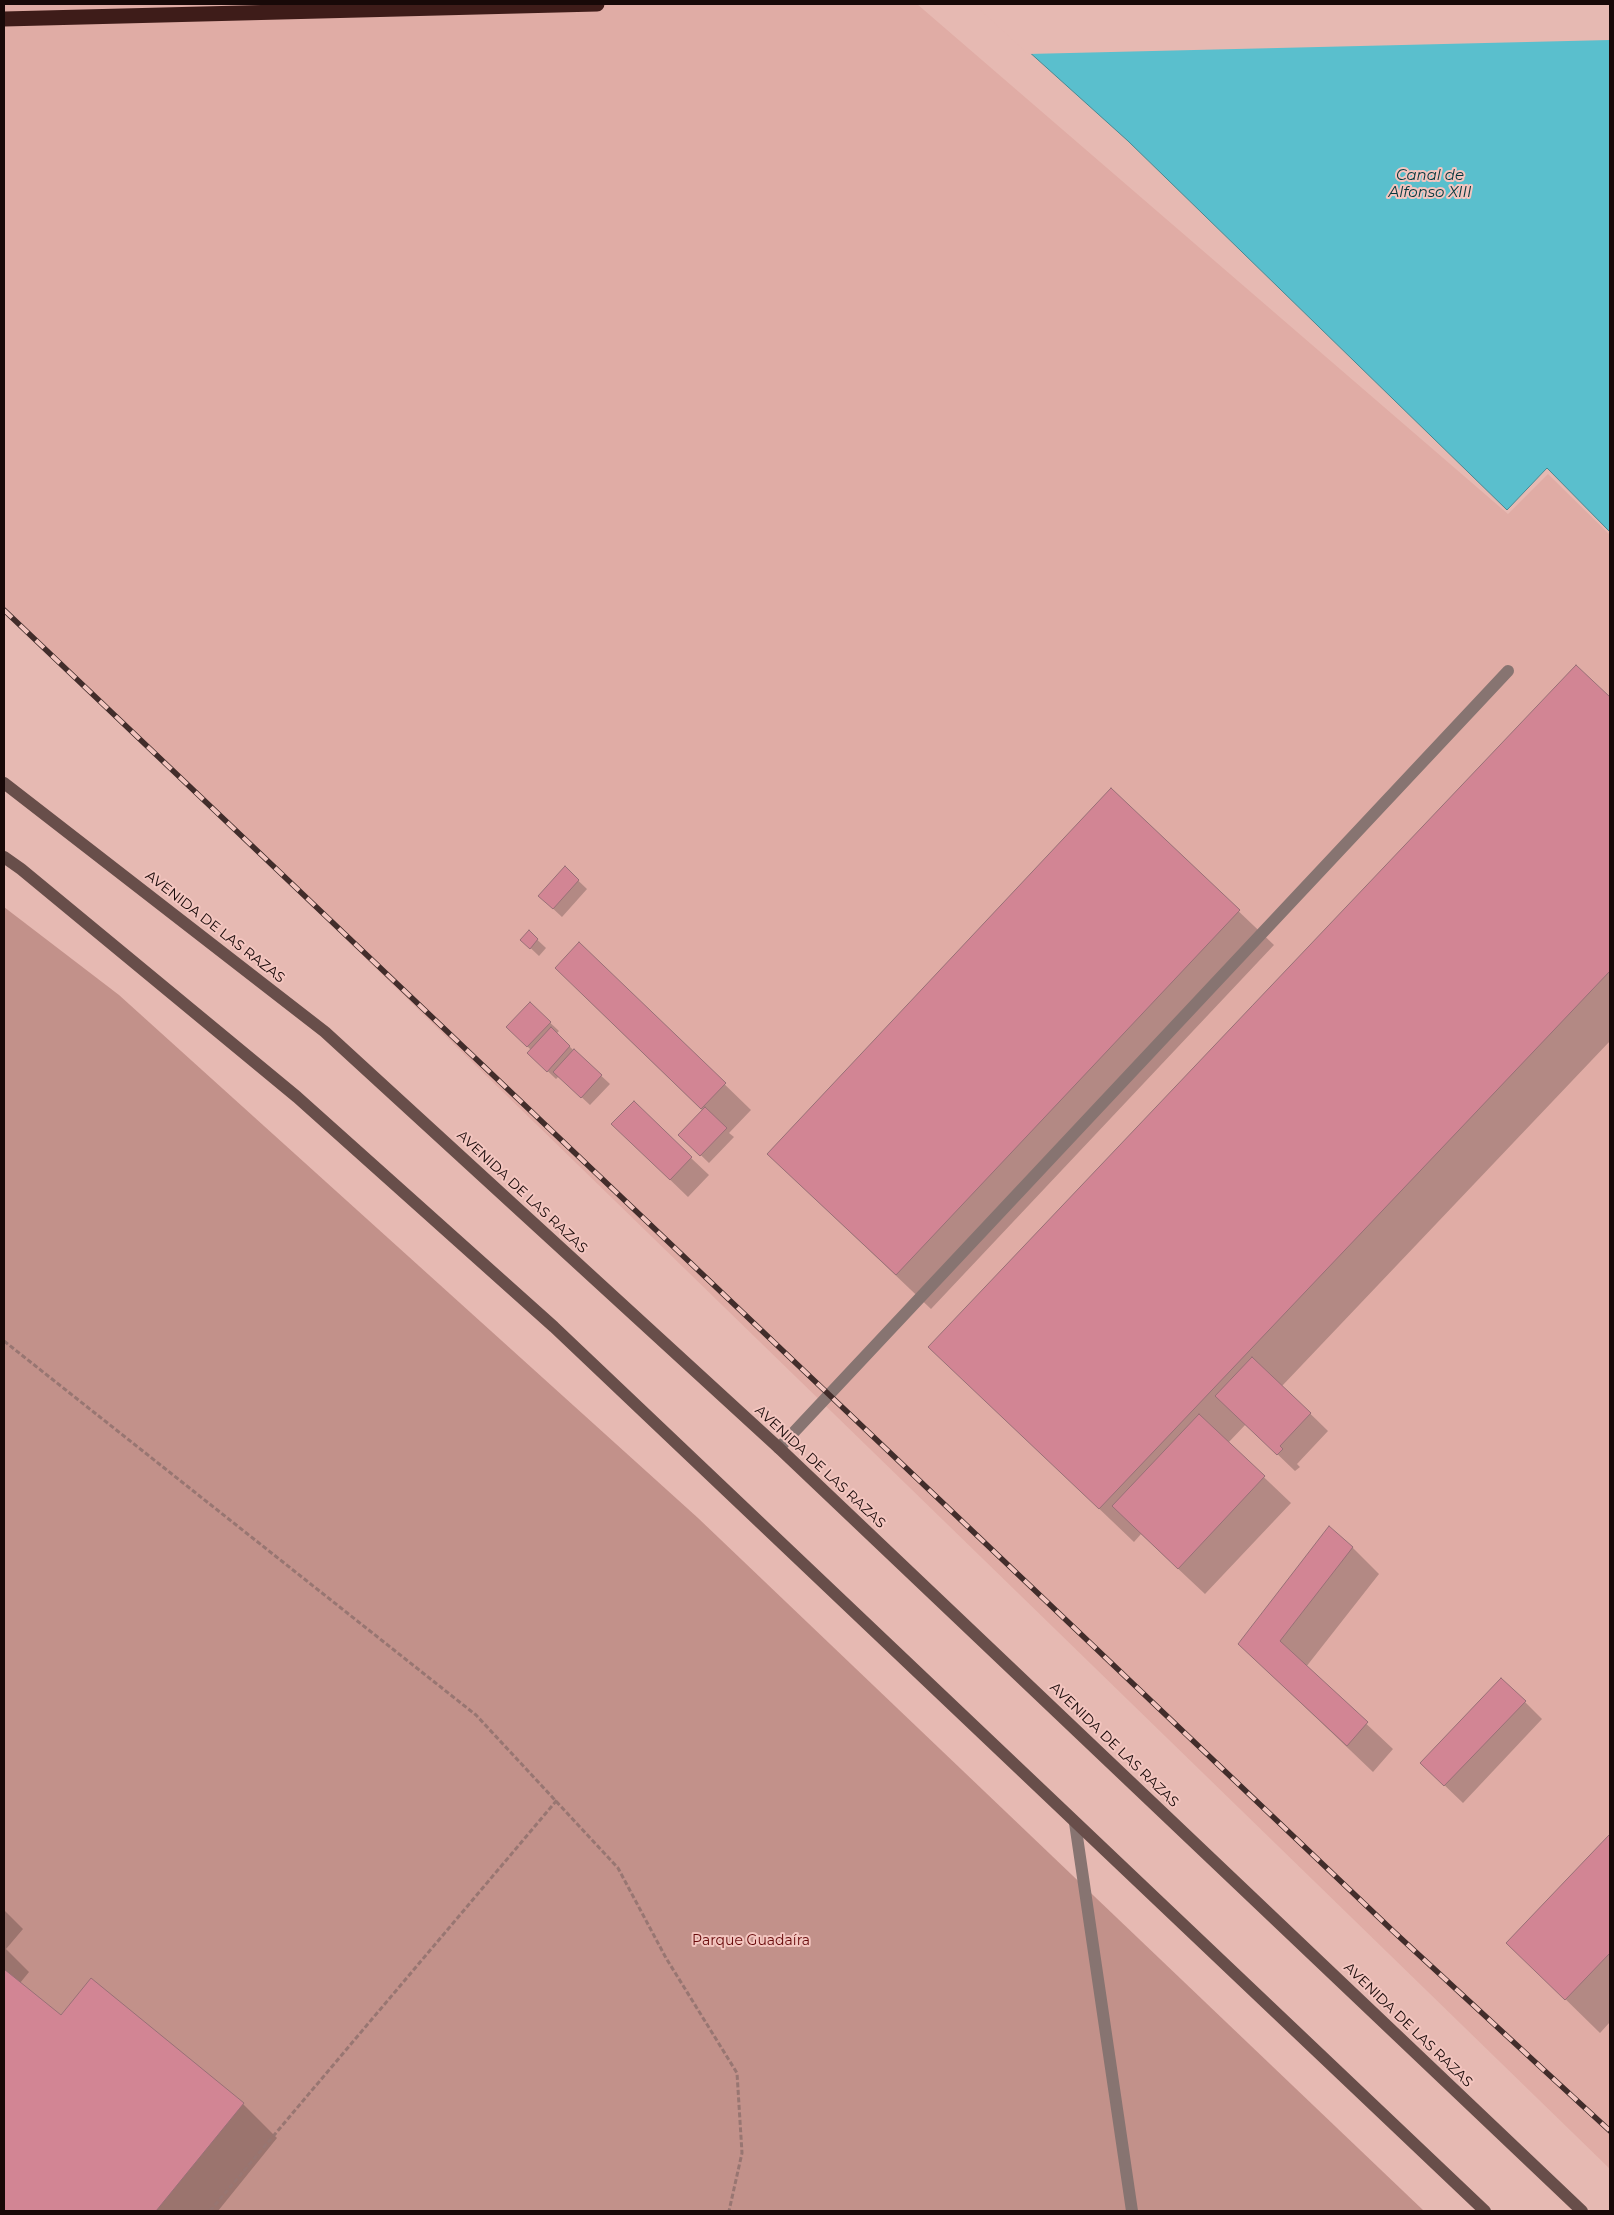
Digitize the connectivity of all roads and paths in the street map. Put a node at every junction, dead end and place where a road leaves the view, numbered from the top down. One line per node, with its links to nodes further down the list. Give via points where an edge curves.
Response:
1 (597, 4): 2 (highway)
2 (4, 19)
3 (1508, 672): 7 (street)
4 (4, 783): 7 (main road, AVENIDA DE LAS RAZAS, via 325,1032)
5 (4, 857): 9 (main road, via 297,1097 554,1327)
6 (4, 1341): 8 (path, via 476,1715)
7 (779, 1448): 14 (main road, AVENIDA DE LAS RAZAS)
8 (557, 1800): 10 (path); 11 (path, via 618,1868 666,1958 737,2073 742,2153)
9 (1075, 1823): 12 (street); 13 (main road)
10 (210, 2211)
11 (729, 2211)
12 (1132, 2211)
13 (1485, 2211)
14 (1582, 2211)

